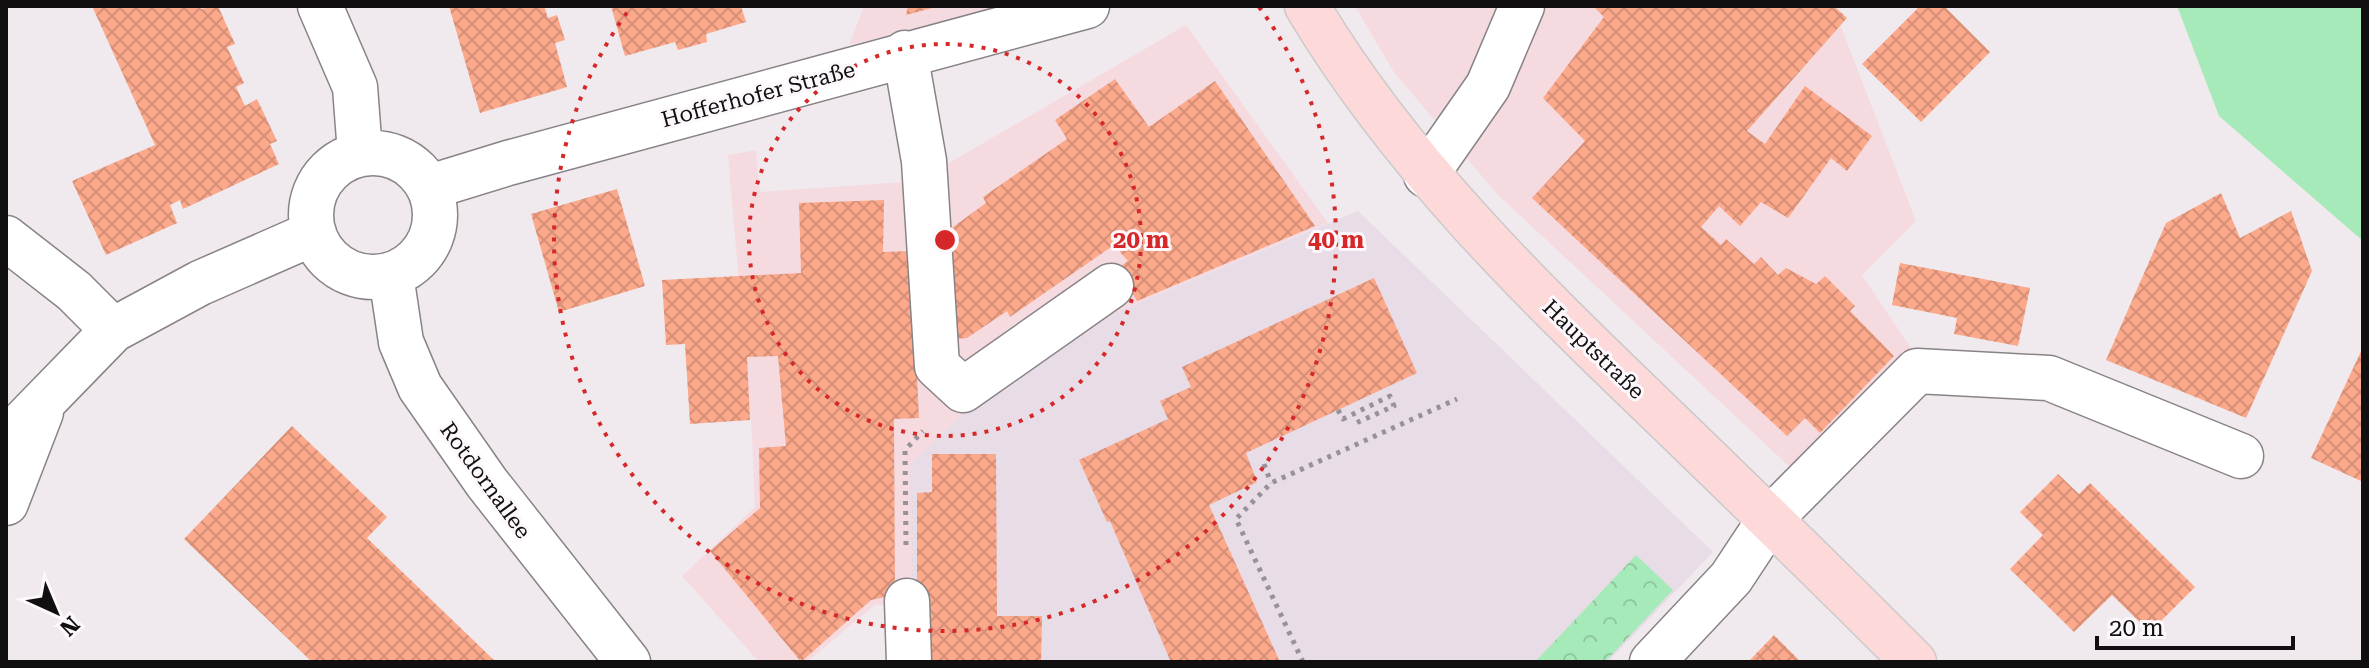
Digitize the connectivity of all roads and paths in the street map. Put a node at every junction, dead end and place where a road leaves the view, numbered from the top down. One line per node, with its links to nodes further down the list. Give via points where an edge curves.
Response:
1 (320, 6): 6 (street, via 355,87)
2 (1087, 6): 5 (street, Hofferhofer Straße)
3 (1307, 6): 7 (main road, Hauptstraße)
4 (1522, 6): 7 (street, via 1488,86)
5 (905, 53): 8 (street, Hofferhofer Straße); 14 (street, via 924,161 937,366)
6 (360, 153): 8 (street, via 400,158); 9 (street, via 325,174 311,213)
7 (1426, 175): 24 (main road, Hauptstraße, via 1546,304)
8 (430, 187): 11 (street, via 435,217 427,247)
9 (314, 233): 11 (street, via 336,265 355,274); 13 (street, via 200,283)
10 (6, 238): 13 (street, via 74,291)
11 (391, 275): 26 (street, Rotdornallee, via 401,342 420,387)
12 (1111, 286): 14 (street)
13 (113, 330): 15 (street)
14 (963, 390): 25 (path, via 905,450)
15 (47, 397): 19 (street); 23 (street)
16 (1457, 399): 22 (path)
17 (1338, 410): 18 (path, via 1343,419 1390,396 1394,406)
18 (1356, 423)
19 (6, 440)
20 (2241, 456): 24 (street, via 2049,378 1917,371)
21 (1264, 464): 22 (path)
22 (1271, 483): 28 (path, via 1236,519)
23 (6, 503)
24 (1770, 519): 29 (street, via 1731,578); 30 (main road, Hauptstraße)
25 (907, 601): 27 (street)
26 (617, 658)
27 (909, 662)
28 (1303, 662)
29 (1652, 662)
30 (1914, 662)

